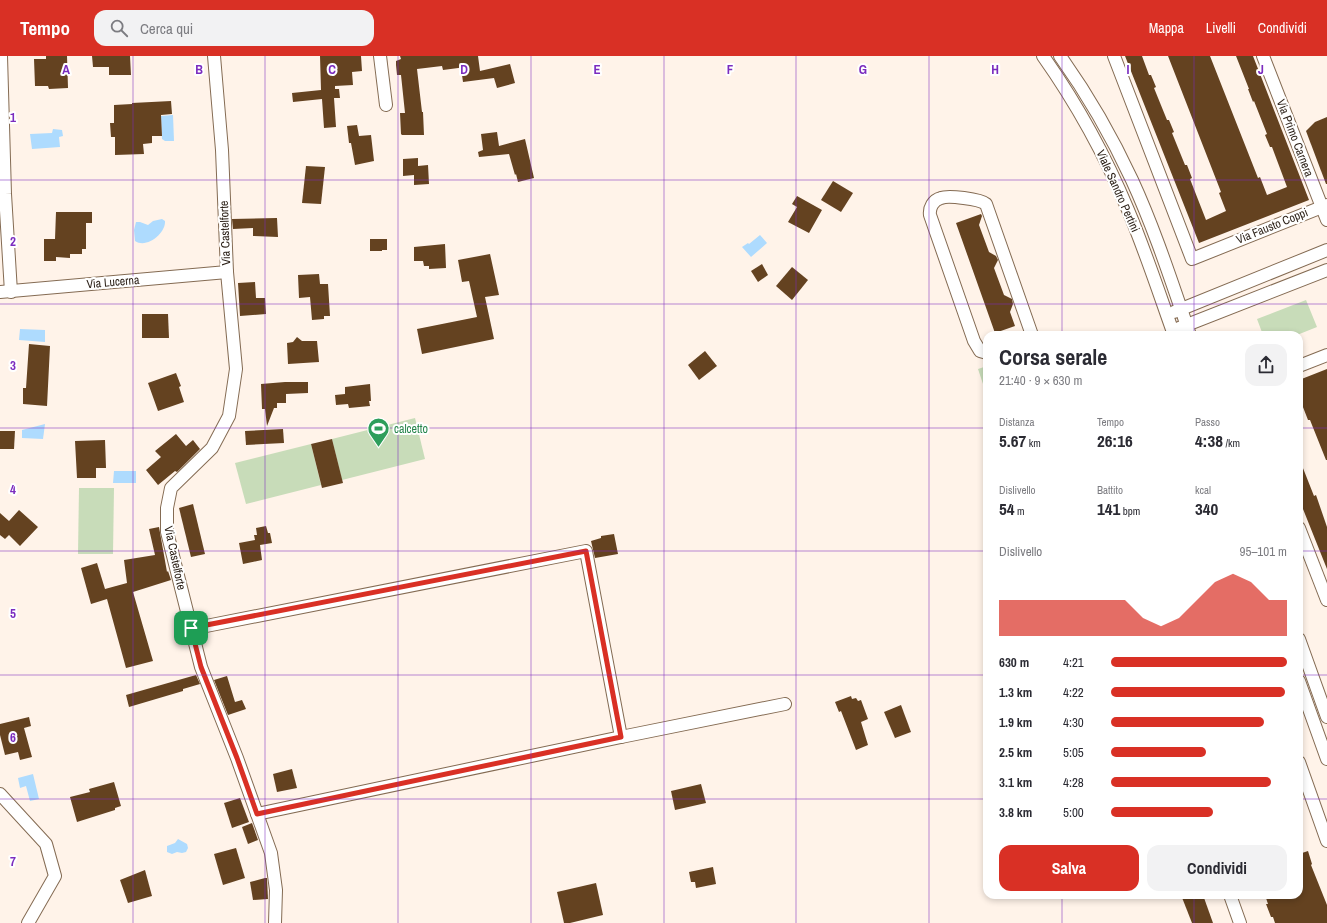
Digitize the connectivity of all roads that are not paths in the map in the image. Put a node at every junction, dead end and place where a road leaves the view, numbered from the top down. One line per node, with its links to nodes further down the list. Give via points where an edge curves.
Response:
1 (1, 56): 14 (street)
2 (214, 56): 13 (street, Via Castelforte, via 222,150)
3 (380, 56): 8 (street)
4 (1043, 56): 16 (street, Viale Sandro Pertini, via 1065,87 1110,170 1129,211)
5 (1060, 56): 15 (street, Viale Sandro Pertini, via 1090,102 1132,180)
6 (1114, 56): 9 (street, Via Fausto Coppi, via 1192,259)
7 (1263, 56): 9 (street, Via Primo Carnera)
8 (386, 105)
9 (1324, 206): 10 (street, Via Primo Carnera)
10 (1327, 220)
11 (1327, 250): 15 (street)
12 (1327, 270): 17 (street)
13 (227, 272): 14 (street, Via Lucerna); 25 (street, Via Castelforte, via 236,369 229,416 212,448 171,488 167,508 167,532)
14 (6, 292)
15 (1181, 309): 16 (street); 17 (street, Viale Sandro Pertini)
16 (1166, 314): 19 (street, Viale Sandro Pertini)
17 (1188, 330)
18 (1031, 331): 20 (street, via 986,204 976,200 941,197 933,203 930,215 974,341)
19 (1172, 331)
20 (983, 352)
21 (1327, 355): 22 (street)
22 (1303, 364)
23 (1303, 538): 24 (street)
24 (1327, 600)
25 (191, 628): 30 (street, via 586,551); 34 (street, Via Castelforte, via 201,667)
26 (1303, 650): 29 (street)
27 (1303, 692): 31 (street)
28 (785, 704): 30 (street)
29 (1327, 717)
30 (621, 737): 34 (street)
31 (1327, 759)
32 (1303, 773): 35 (street)
33 (0, 794): 37 (street, via 46,844 55,876)
34 (257, 814): 38 (street, Via Castelforte, via 271,853 276,890)
35 (1327, 841)
36 (1231, 899): 39 (street)
37 (28, 923)
38 (275, 923)
39 (1240, 923)

